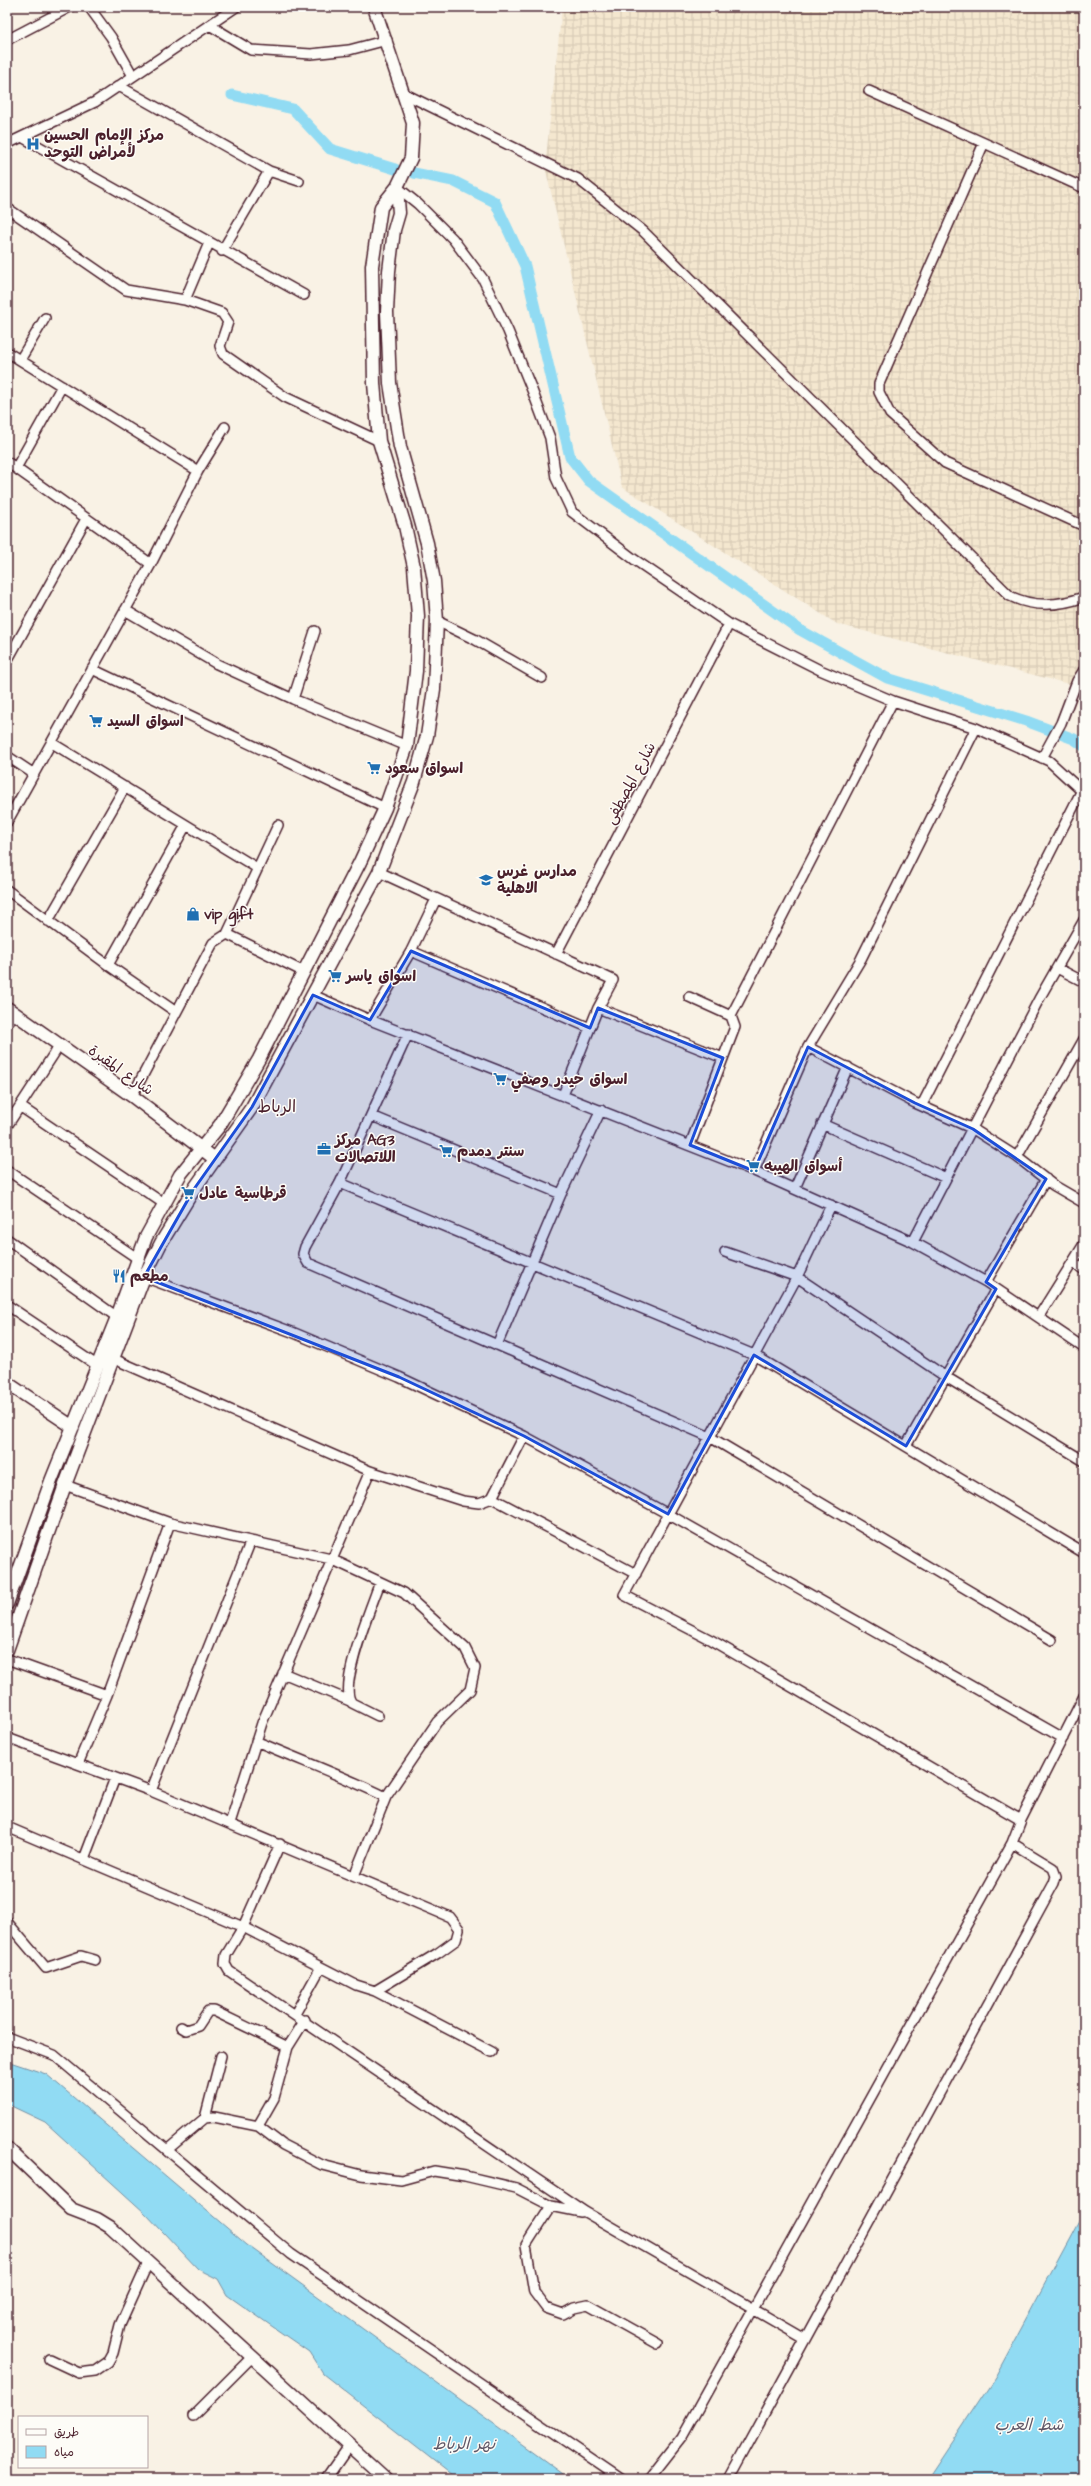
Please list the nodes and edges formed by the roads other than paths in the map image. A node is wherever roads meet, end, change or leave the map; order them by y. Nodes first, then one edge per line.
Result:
1 (70, 7) edge
2 (89, 7) edge
3 (236, 7) edge
4 (374, 7) edge
5 (211, 26) junction
6 (9, 37) edge
7 (387, 40) junction
8 (133, 76) junction
9 (119, 86) junction
10 (869, 92) dead end
11 (405, 94) junction
12 (22, 137) junction
13 (984, 143) junction
14 (7, 144) edge
15 (269, 171) junction
16 (299, 181) dead end
17 (397, 186) junction
18 (1084, 188) edge
19 (7, 208) edge
20 (210, 244) junction
21 (222, 251) junction
22 (304, 295) dead end
23 (185, 300) junction
24 (45, 318) dead end
25 (7, 352) edge
26 (20, 360) junction
27 (374, 383) junction
28 (390, 383) junction
29 (62, 386) junction
30 (225, 427) dead end
31 (379, 441) junction
32 (7, 462) edge
33 (16, 468) junction
34 (198, 471) junction
35 (86, 520) junction
36 (1084, 526) edge
37 (151, 564) junction
38 (1084, 597) edge
39 (125, 610) junction
40 (437, 621) junction
41 (729, 624) junction
42 (315, 631) dead end
43 (7, 661) edge
44 (92, 669) junction
45 (1084, 670) edge
46 (542, 678) dead end
47 (414, 690) junction
48 (434, 694) junction
49 (293, 698) junction
50 (893, 701) junction
51 (976, 728) junction
52 (52, 743) junction
53 (407, 746) junction
54 (7, 756) edge
55 (1043, 756) junction
56 (34, 774) junction
57 (124, 788) junction
58 (1083, 792) edge
59 (385, 808) junction
60 (7, 822) edge
61 (186, 825) junction
62 (278, 825) dead end
63 (257, 868) junction
64 (379, 872) junction
65 (7, 890) edge
66 (436, 899) junction
67 (48, 920) junction
68 (1084, 920) edge
69 (227, 934) junction
70 (411, 951) junction
71 (556, 954) junction
72 (108, 965) junction
73 (1057, 968) junction
74 (302, 971) junction
75 (1084, 982) edge
76 (295, 986) junction
77 (313, 995) junction
78 (689, 997) dead end
79 (598, 1008) junction
80 (11, 1010) edge
81 (176, 1012) junction
82 (732, 1016) junction
83 (370, 1020) junction
84 (7, 1024) edge
85 (590, 1028) junction
86 (408, 1034) junction
87 (1084, 1039) edge
88 (60, 1046) junction
89 (808, 1047) junction
90 (723, 1058) junction
91 (848, 1067) junction
92 (563, 1095) junction
93 (132, 1096) junction
94 (920, 1104) junction
95 (21, 1107) junction
96 (601, 1110) junction
97 (372, 1116) junction
98 (822, 1124) junction
99 (7, 1126) edge
100 (973, 1129) junction
101 (690, 1145) junction
102 (200, 1148) junction
103 (1017, 1157) junction
104 (215, 1159) junction
105 (7, 1170) edge
106 (754, 1171) junction
107 (946, 1178) junction
108 (1046, 1179) junction
109 (340, 1183) junction
110 (795, 1188) junction
111 (561, 1194) junction
112 (163, 1203) junction
113 (1084, 1203) edge
114 (831, 1205) junction
115 (7, 1239) edge
116 (913, 1242) junction
117 (1084, 1244) edge
118 (725, 1252) dead end
119 (137, 1258) junction
120 (533, 1262) junction
121 (1073, 1262) junction
122 (1084, 1270) edge
123 (797, 1276) junction
124 (144, 1277) junction
125 (986, 1282) junction
126 (996, 1289) junction
127 (7, 1305) edge
128 (1039, 1316) junction
129 (117, 1317) junction
130 (497, 1345) junction
131 (1084, 1348) edge
132 (754, 1355) junction
133 (114, 1359) junction
134 (98, 1366) junction
135 (946, 1377) junction
136 (7, 1383) edge
137 (73, 1427) junction
138 (524, 1436) junction
139 (710, 1437) junction
140 (906, 1446) junction
141 (1084, 1461) edge
142 (370, 1472) junction
143 (66, 1485) junction
144 (492, 1498) junction
145 (668, 1514) junction
146 (170, 1523) junction
147 (250, 1543) junction
148 (1084, 1553) edge
149 (331, 1560) junction
150 (19, 1570) junction
151 (636, 1574) junction
152 (34, 1575) junction
153 (380, 1582) junction
154 (7, 1604) edge
155 (1052, 1640) dead end
156 (7, 1650) edge
157 (7, 1659) edge
158 (283, 1673) junction
159 (107, 1695) junction
160 (1084, 1696) edge
161 (350, 1701) junction
162 (378, 1716) dead end
163 (7, 1738) edge
164 (1063, 1738) junction
165 (256, 1741) junction
166 (78, 1764) junction
167 (115, 1778) junction
168 (151, 1791) junction
169 (386, 1797) junction
170 (1021, 1820) junction
171 (230, 1823) junction
172 (7, 1827) edge
173 (1012, 1843) junction
174 (280, 1844) junction
175 (84, 1859) junction
176 (354, 1876) junction
177 (7, 1922) edge
178 (242, 1927) junction
179 (95, 1960) dead end
180 (321, 1967) junction
181 (375, 1991) junction
182 (295, 2014) junction
183 (305, 2020) junction
184 (181, 2027) dead end
185 (7, 2037) edge
186 (288, 2047) junction
187 (492, 2052) dead end
188 (221, 2056) dead end
189 (205, 2118) junction
190 (258, 2126) junction
191 (7, 2148) edge
192 (167, 2150) junction
193 (550, 2206) junction
194 (585, 2212) junction
195 (148, 2263) junction
196 (755, 2309) junction
197 (805, 2339) junction
198 (658, 2344) dead end
199 (251, 2358) junction
200 (49, 2359) dead end
201 (193, 2416) dead end
202 (350, 2446) junction
203 (326, 2479) edge
204 (386, 2479) edge
205 (622, 2479) edge
206 (650, 2479) edge
207 (729, 2479) edge

1 - 6 street
2 - 8 street
3 - 5 street
4 - 7 street
5 - 7 street
5 - 8 street
7 - 11 street
8 - 9 street
9 - 12 street
9 - 15 street
10 - 13 street
11 - 17 street
11 - 38 street
12 - 14 street
12 - 20 street
13 - 18 street
13 - 36 street
15 - 16 street
15 - 21 street
17 - 27 street
17 - 28 street
17 - 41 street
19 - 23 street
20 - 21 street
20 - 23 street
21 - 22 street
23 - 31 street
24 - 26 street
25 - 26 street
26 - 29 street
27 - 28 street
27 - 31 street
28 - 40 street
29 - 33 street
29 - 34 street
30 - 34 street
31 - 47 street
32 - 33 street
33 - 35 street
34 - 37 street
35 - 37 street
35 - 43 street
37 - 39 street
39 - 44 street
39 - 49 street
40 - 46 street
40 - 48 street
41 - 50 street
41 - 71 street, شارع المصطفى
42 - 49 street
44 - 52 street
44 - 59 street
45 - 55 street
47 - 48 street
47 - 53 street
48 - 64 street
49 - 53 street
50 - 51 street
50 - 82 street
51 - 55 street
51 - 89 street
52 - 56 street
52 - 57 street
53 - 59 street
54 - 56 street
55 - 58 street
56 - 60 street
57 - 61 street
57 - 67 street
58 - 94 street
59 - 74 street
61 - 63 street
61 - 72 street
62 - 63 street
63 - 69 street
64 - 66 street
64 - 77 street
65 - 67 street
66 - 70 street
66 - 71 street
67 - 72 street
68 - 73 street
69 - 74 street
69 - 81 street
70 - 83 street
70 - 85 street
71 - 79 street
72 - 81 street
73 - 75 street
73 - 100 street
74 - 76 street
76 - 77 street
76 - 102 street
77 - 83 street
77 - 104 street
78 - 82 street
79 - 85 street
79 - 90 street
80 - 84 street
80 - 88 street, شارع المقبرة
81 - 93 street
82 - 90 street
83 - 86 street
85 - 92 street
86 - 92 street
86 - 97 street
87 - 103 street
88 - 93 street, شارع المقبرة
88 - 95 street
89 - 91 street
89 - 106 street
90 - 101 street
91 - 94 street
91 - 98 street
92 - 96 street
93 - 102 street, شارع المقبرة
94 - 100 street
95 - 99 street
95 - 112 street
96 - 101 street
96 - 111 street
97 - 109 street
97 - 111 street
98 - 107 street
98 - 110 street
100 - 103 street
100 - 107 street
101 - 106 street
102 - 104 street, شارع المقبرة
102 - 112 street
103 - 108 street
104 - 124 street
105 - 119 street
106 - 110 street
107 - 116 street
108 - 113 street
108 - 125 street
109 - 120 street
109 - 130 street
110 - 114 street
111 - 120 street
112 - 119 street
114 - 116 street
114 - 123 street
115 - 129 street
116 - 125 street
117 - 121 street
118 - 123 street
119 - 129 street
120 - 130 street
120 - 132 street
121 - 122 street
121 - 128 street
123 - 132 street
123 - 135 street
124 - 133 street
124 - 138 street
125 - 126 street
126 - 128 street
126 - 135 street
127 - 134 street
128 - 131 street
129 - 134 street
130 - 139 street
132 - 139 street
132 - 140 street
133 - 142 street
133 - 143 street
134 - 137 street
135 - 140 street
135 - 141 street
136 - 137 street
137 - 150 street
138 - 144 street
138 - 145 street
139 - 145 street
139 - 155 street
140 - 148 street
142 - 144 street
142 - 149 street
143 - 146 street
143 - 152 street
144 - 151 street
145 - 151 street
145 - 164 street
146 - 147 street
146 - 159 street
147 - 149 street
147 - 168 street
149 - 153 street
149 - 158 street
150 - 152 street
150 - 154 street
151 - 170 street
152 - 156 street
153 - 161 street
153 - 169 street
157 - 159 street
158 - 161 street
158 - 165 street
159 - 166 street
160 - 164 street
161 - 162 street
163 - 166 street
164 - 170 street
165 - 169 street
165 - 171 street
166 - 167 street
167 - 168 street
167 - 175 street
168 - 171 street
169 - 176 street
170 - 173 street
171 - 174 street
172 - 175 street
173 - 196 street
173 - 197 street
174 - 176 street
174 - 178 street
175 - 178 street
176 - 181 street
177 - 179 street
178 - 180 street
178 - 182 street
180 - 181 street
180 - 182 street
181 - 187 street
182 - 183 street
183 - 186 street
183 - 194 street
184 - 186 street
185 - 192 street
186 - 190 street
188 - 189 street
189 - 190 street
189 - 192 street
190 - 193 street
191 - 195 street
192 - 205 street
193 - 194 street
193 - 198 street
194 - 196 street
195 - 199 street
195 - 200 street
196 - 197 street
196 - 206 street
197 - 207 street
199 - 201 street
199 - 202 street
202 - 203 street
202 - 204 street

